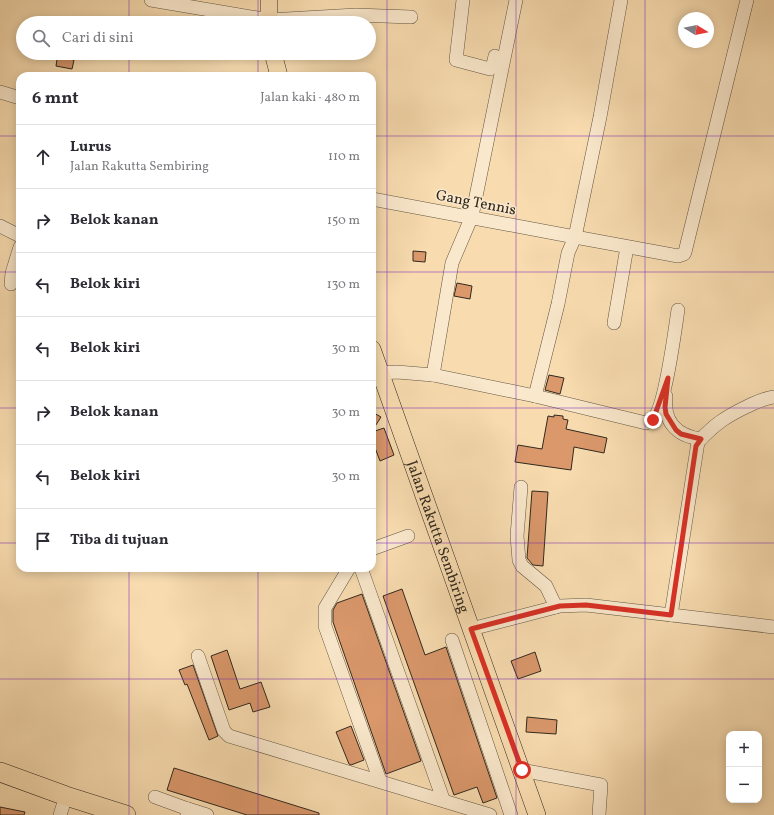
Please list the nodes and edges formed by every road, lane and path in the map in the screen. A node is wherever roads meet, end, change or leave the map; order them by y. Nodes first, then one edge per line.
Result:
1 (151, 0) edge
2 (269, 0) edge
3 (463, 0) edge
4 (516, 0) edge
5 (621, 0) edge
6 (747, 0) edge
7 (237, 16) edge
8 (269, 16) edge
9 (344, 16) edge
10 (374, 16) edge
11 (376, 16) edge
12 (411, 18) dead end
13 (495, 56) dead end
14 (275, 60) edge
15 (278, 72) edge
16 (0, 92) edge
17 (16, 97) edge
18 (376, 200) edge
19 (472, 216) junction
20 (0, 226) edge
21 (16, 234) edge
22 (575, 237) junction
23 (627, 247) junction
24 (16, 260) edge
25 (10, 285) edge
26 (678, 310) dead end
27 (614, 323) dead end
28 (376, 361) edge
29 (381, 373) junction
30 (433, 376) junction
31 (668, 378) junction
32 (535, 396) junction
33 (774, 397) edge
34 (701, 439) junction
35 (521, 487) dead end
36 (408, 536) dead end
37 (376, 548) edge
38 (347, 572) edge
39 (362, 572) edge
40 (556, 607) junction
41 (671, 615) junction
42 (774, 627) edge
43 (471, 629) junction
44 (452, 640) dead end
45 (198, 656) dead end
46 (522, 770) junction
47 (0, 772) edge
48 (380, 781) junction
49 (66, 796) junction
50 (155, 797) dead end
51 (443, 799) junction
52 (188, 812) edge
53 (60, 815) edge
54 (126, 815) edge
55 (207, 815) edge
56 (490, 815) edge
57 (510, 815) edge
58 (537, 815) edge
59 (599, 815) edge

1 - 7 street
2 - 8 main road
3 - 13 street
4 - 19 street
5 - 22 street
6 - 23 street, Gang Tennis
9 - 10 street
11 - 12 street
14 - 15 main road
16 - 17 street
18 - 19 street, Gang Tennis
19 - 22 street, Gang Tennis
19 - 30 street
20 - 21 street
22 - 23 street, Gang Tennis
22 - 32 street
23 - 27 street
24 - 25 street
26 - 31 street
28 - 29 main road, Jalan Rakutta Sembiring
29 - 30 street
29 - 43 main road, Jalan Rakutta Sembiring
30 - 32 street
31 - 32 street
31 - 34 street
33 - 34 street
34 - 41 street
35 - 40 street
36 - 37 street
38 - 48 street
39 - 51 street
40 - 41 street
40 - 43 street
41 - 42 street
43 - 46 main road, Jalan Rakutta Sembiring
44 - 57 street
45 - 48 street
46 - 58 main road, Jalan Rakutta Sembiring
46 - 59 street
47 - 49 highway
48 - 51 street
49 - 53 street
49 - 54 highway
50 - 52 street
51 - 56 street
52 - 55 street

